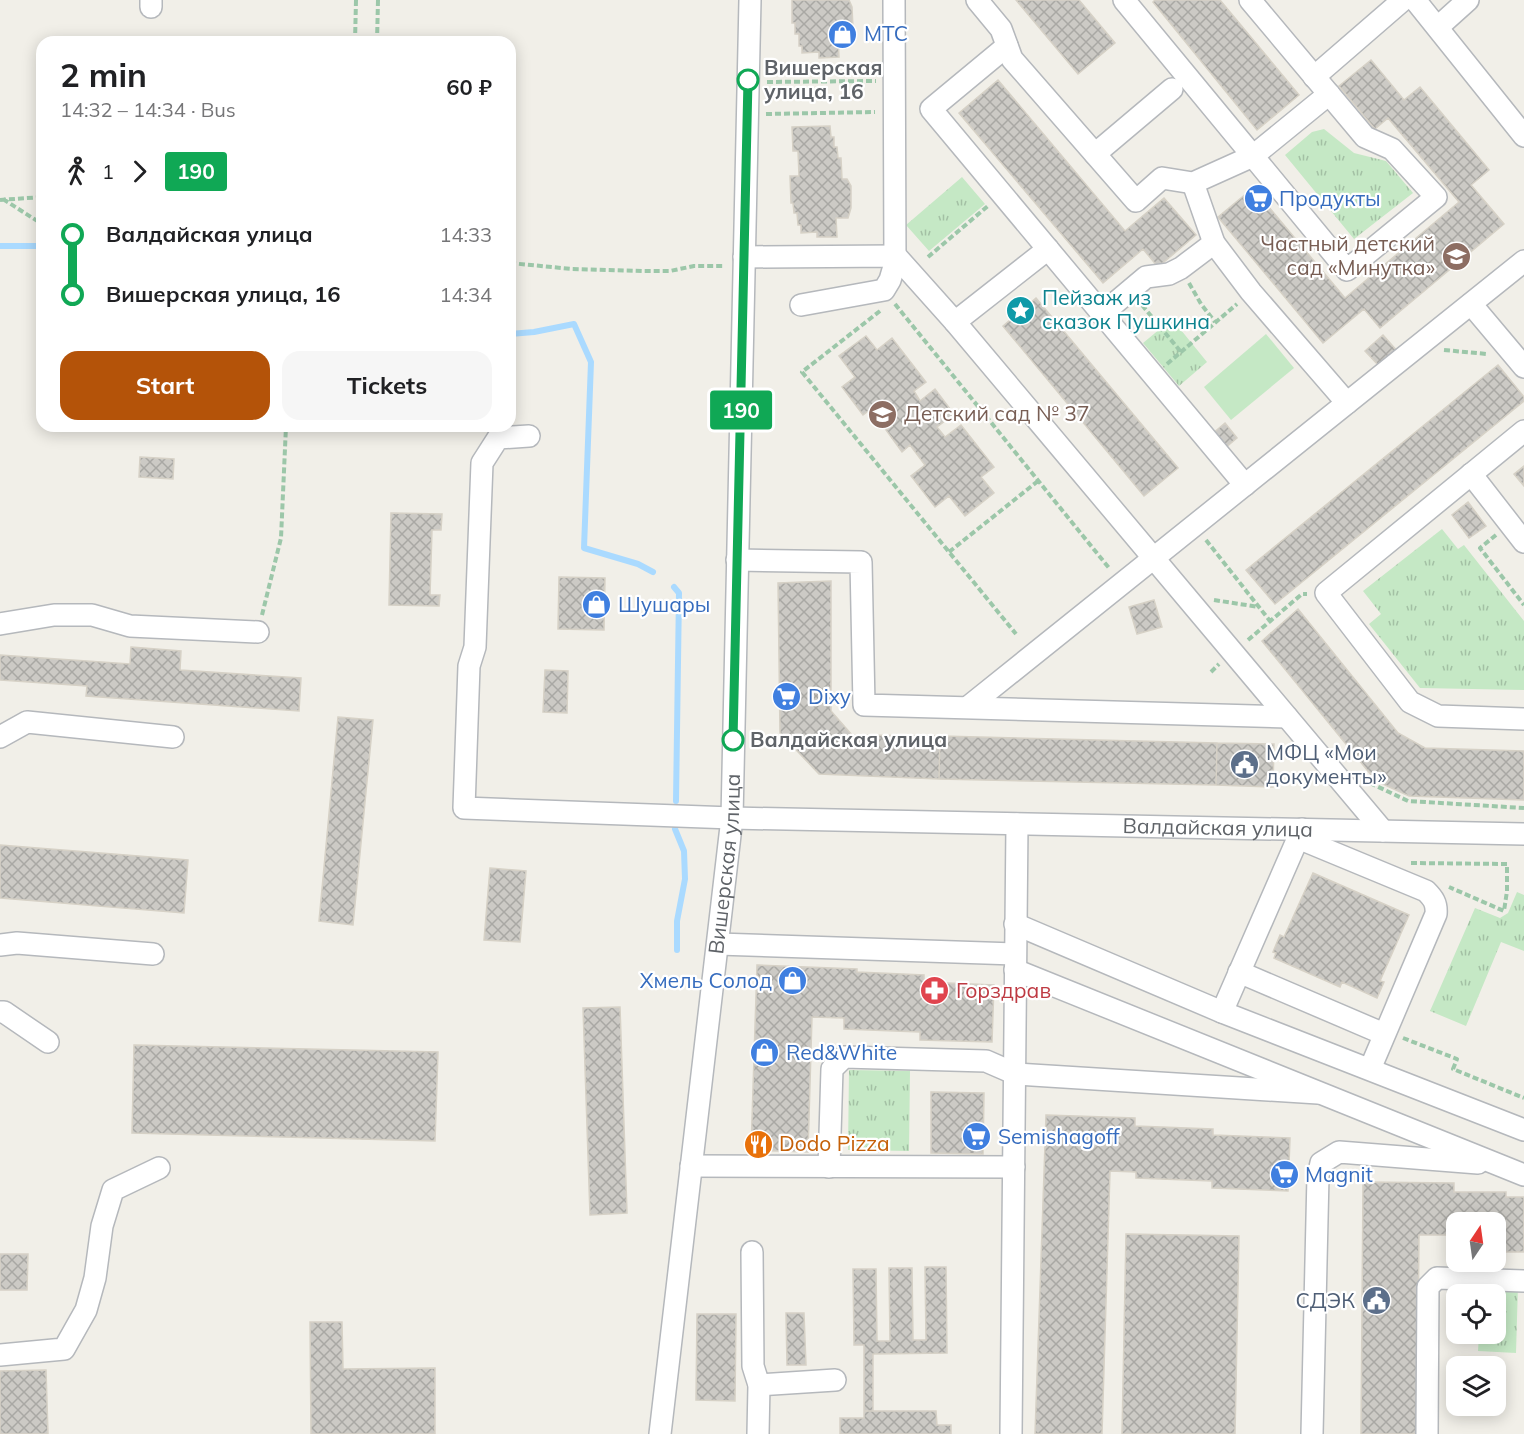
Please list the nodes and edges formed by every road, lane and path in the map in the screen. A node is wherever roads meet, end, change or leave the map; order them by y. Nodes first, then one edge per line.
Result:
1 (356, 0) edge
2 (378, 0) edge
3 (750, 0) edge
4 (894, 0) edge
5 (977, 0) edge
6 (1124, 0) edge
7 (1250, 0) edge
8 (1403, 0) edge
9 (1415, 0) edge
10 (1468, 0) edge
11 (1438, 27) junction
12 (355, 36) edge
13 (377, 36) edge
14 (1007, 46) junction
15 (1314, 77) junction
16 (879, 81) dead end
17 (766, 82) dead end
18 (1172, 89) dead end
19 (1329, 94) junction
20 (879, 112) dead end
21 (765, 114) dead end
22 (1521, 127) edge
23 (1095, 154) junction
24 (1253, 156) junction
25 (1193, 183) junction
26 (36, 197) edge
27 (2, 200) edge
28 (990, 203) dead end
29 (36, 220) edge
30 (1214, 243) junction
31 (1048, 249) junction
32 (896, 256) junction
33 (928, 257) dead end
34 (744, 261) junction
35 (1524, 261) edge
36 (516, 264) edge
37 (1188, 280) dead end
38 (893, 301) dead end
39 (1139, 302) dead end
40 (1471, 304) junction
41 (801, 305) dead end
42 (1233, 307) dead end
43 (884, 308) dead end
44 (1102, 314) junction
45 (955, 322) junction
46 (1215, 322) junction
47 (1416, 348) junction
48 (1181, 352) junction
49 (1520, 362) edge
50 (1164, 366) dead end
51 (1347, 403) junction
52 (1524, 431) edge
53 (286, 432) edge
54 (529, 436) dead end
55 (1471, 474) junction
56 (1038, 481) junction
57 (1245, 485) junction
58 (1195, 525) junction
59 (1492, 538) dead end
60 (1524, 542) edge
61 (949, 552) junction
62 (1153, 559) junction
63 (737, 560) junction
64 (1111, 570) dead end
65 (1184, 596) junction
66 (1292, 602) dead end
67 (1524, 605) edge
68 (1259, 607) junction
69 (1270, 621) junction
70 (0, 624) edge
71 (258, 632) joint
72 (1016, 634) dead end
73 (1240, 646) junction
74 (1255, 649) dead end
75 (1211, 672) dead end
76 (968, 707) junction
77 (1287, 717) junction
78 (1524, 719) edge
79 (0, 737) edge
80 (173, 737) dead end
81 (1366, 782) dead end
82 (1524, 808) edge
83 (732, 818) junction
84 (1017, 824) junction
85 (1383, 831) junction
86 (1300, 834) junction
87 (1524, 834) edge
88 (1403, 868) dead end
89 (1504, 911) dead end
90 (1016, 924) junction
91 (718, 944) junction
92 (0, 945) edge
93 (153, 954) dead end
94 (1015, 962) junction
95 (1239, 972) junction
96 (0, 1012) edge
97 (1222, 1012) junction
98 (1387, 1028) junction
99 (48, 1042) dead end
100 (1370, 1069) junction
101 (1016, 1074) junction
102 (1318, 1093) junction
103 (1524, 1098) edge
104 (1397, 1124) junction
105 (1524, 1130) edge
106 (1395, 1156) junction
107 (1498, 1164) junction
108 (691, 1166) junction
109 (829, 1167) junction
110 (1014, 1167) junction
111 (159, 1168) dead end
112 (1524, 1175) edge
113 (752, 1252) dead end
114 (1524, 1281) edge
115 (0, 1355) edge
116 (835, 1380) dead end
117 (759, 1385) junction
118 (660, 1434) edge
119 (758, 1434) edge
120 (1011, 1434) edge
121 (1312, 1434) edge
122 (1427, 1434) edge

1 - 12 path
2 - 13 path
3 - 34 street, Вишерская улица
4 - 32 street
5 - 14 street
6 - 24 street
7 - 15 street
8 - 15 street
9 - 11 street
10 - 11 street
11 - 22 street
14 - 23 street
14 - 31 street
15 - 19 street
16 - 17 path
18 - 23 street
19 - 24 street
19 - 24 street
20 - 21 path
23 - 25 street
24 - 25 street
25 - 30 street
26 - 27 path
27 - 29 path
28 - 33 path
30 - 44 street
30 - 51 street
31 - 44 street
31 - 45 street
32 - 34 street
32 - 41 street
32 - 45 street
34 - 36 path
34 - 63 street, Вишерская улица
35 - 40 street
37 - 46 path
38 - 56 path
39 - 48 path
40 - 47 street
40 - 49 street
42 - 46 path
43 - 61 path
44 - 57 street
45 - 62 street
46 - 48 path
47 - 49 path
47 - 51 street
48 - 50 path
51 - 57 street
52 - 55 street
53 - 71 path
54 - 83 street, Валдайская улица
55 - 60 street
55 - 78 street
56 - 61 path
56 - 64 path
57 - 58 street
58 - 62 street
58 - 68 path
59 - 67 path
61 - 72 path
62 - 65 street
62 - 76 street
63 - 76 street
63 - 83 street, Вишерская улица
65 - 68 path
65 - 73 street
66 - 69 path
68 - 69 path
69 - 73 path
70 - 71 street
73 - 74 path
73 - 75 path
73 - 77 street
76 - 77 street
77 - 85 street
79 - 80 street
81 - 82 path
83 - 84 street, Валдайская улица
83 - 91 street, Вишерская улица
84 - 86 street, Валдайская улица
84 - 90 street
85 - 86 street, Валдайская улица
85 - 87 street, Валдайская улица
86 - 95 street
86 - 98 street
88 - 89 path
90 - 94 street
90 - 97 street
91 - 94 street
91 - 108 street, Вишерская улица
92 - 93 street
94 - 101 street
94 - 102 street
95 - 97 street
95 - 98 street
96 - 99 street
97 - 100 street
98 - 100 street
98 - 103 path
100 - 105 street
101 - 102 street
101 - 109 street
101 - 110 street
102 - 104 street
104 - 106 street
104 - 107 street
106 - 107 street
106 - 121 street
107 - 112 street
108 - 109 street
108 - 118 street, Вишерская улица
109 - 110 street
110 - 120 street
111 - 115 street
113 - 117 street
114 - 122 street
116 - 117 street
117 - 119 street

